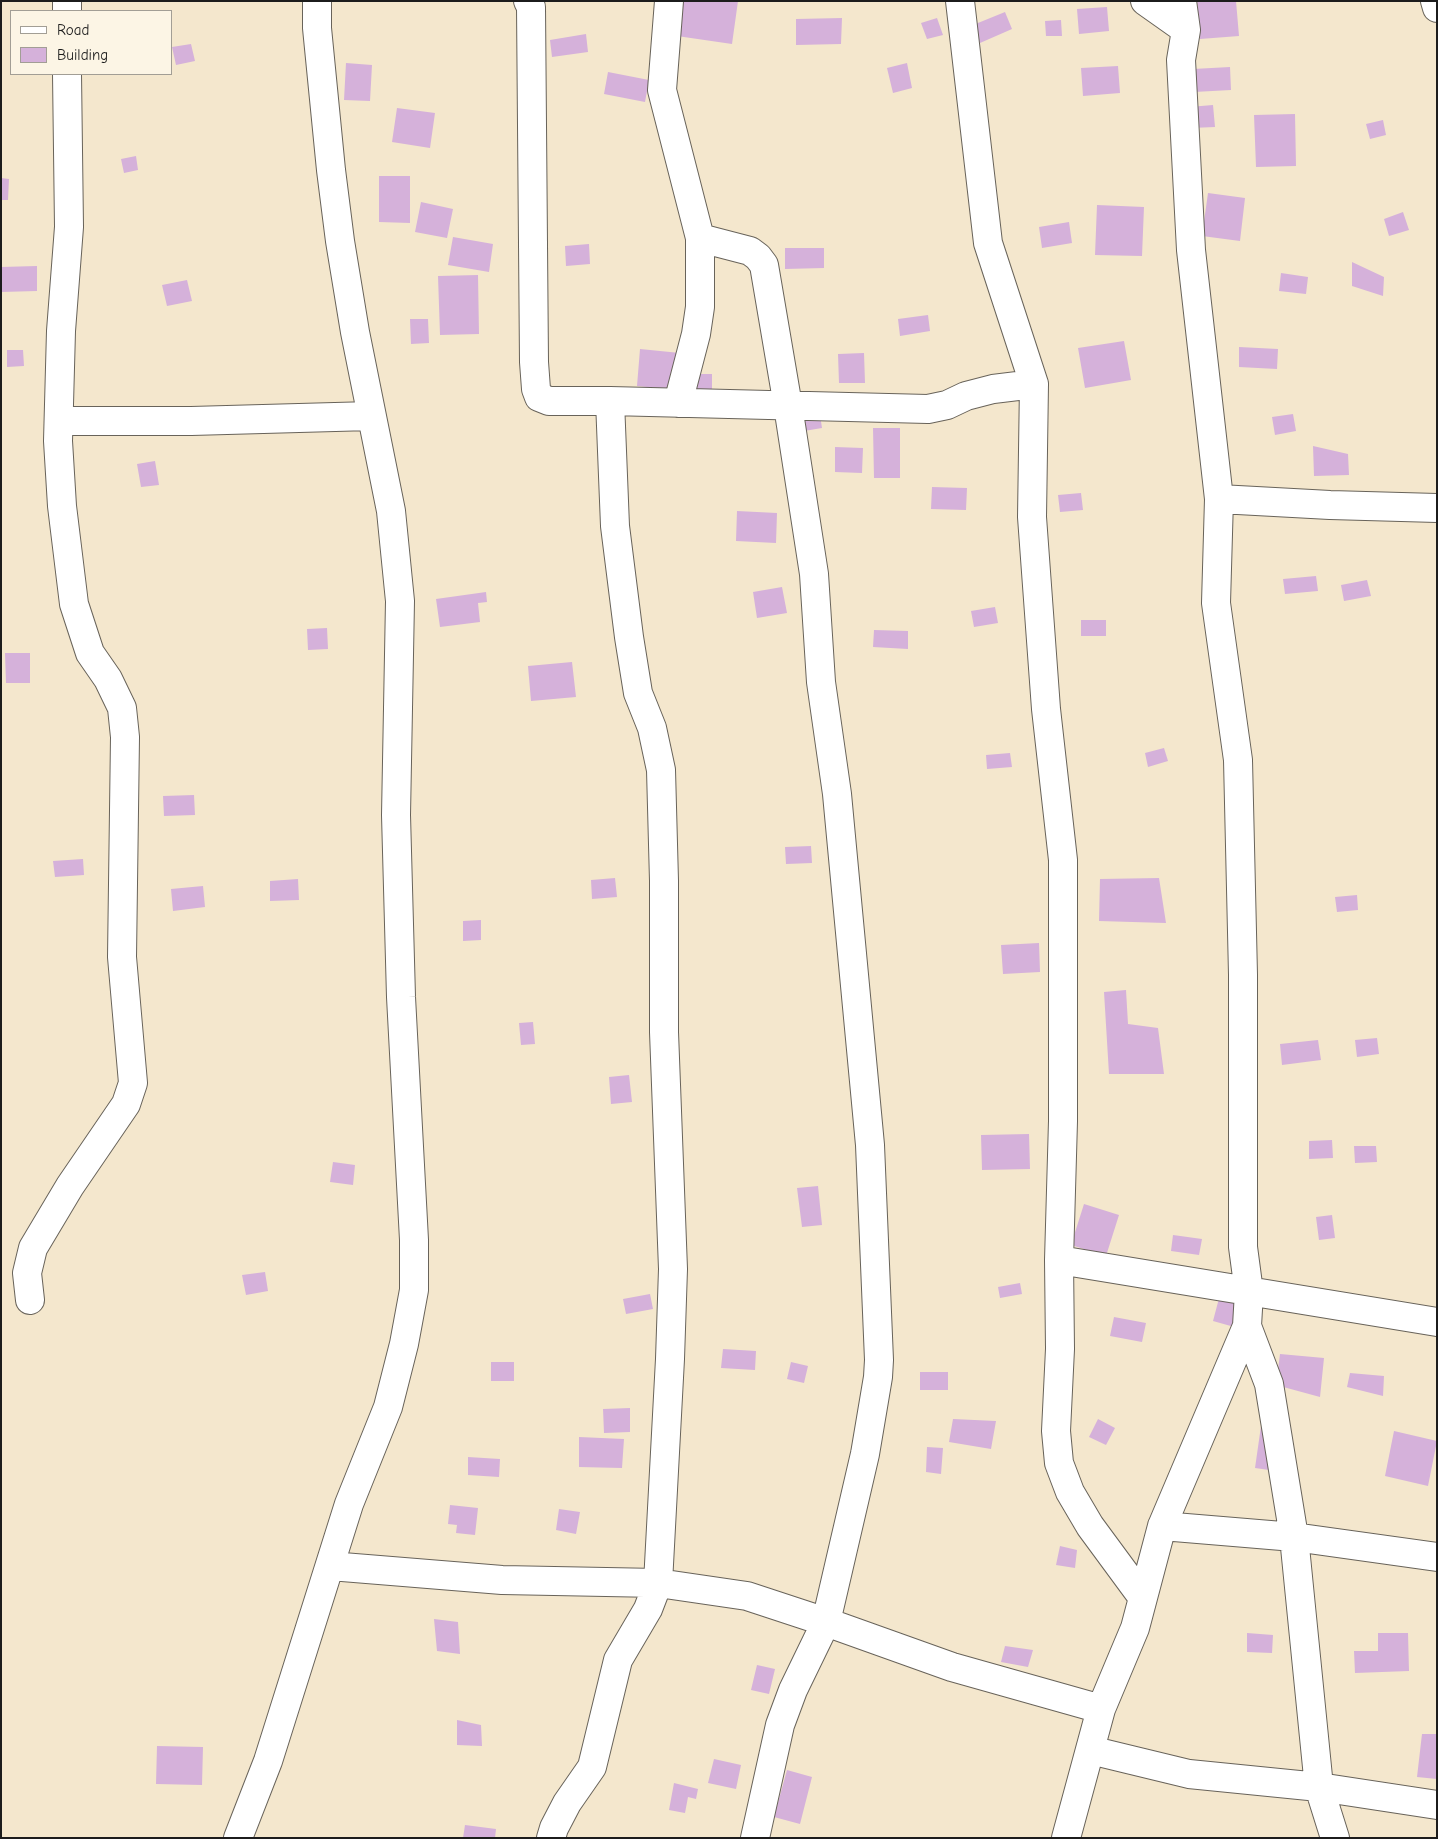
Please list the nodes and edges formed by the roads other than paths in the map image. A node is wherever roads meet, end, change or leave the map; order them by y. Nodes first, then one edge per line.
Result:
1 (317, 1) edge
2 (528, 1) edge
3 (669, 1) edge
4 (960, 1) edge
5 (1145, 1) edge
6 (1182, 1) edge
7 (1435, 1) edge
8 (1437, 8) edge
9 (1186, 30) junction
10 (67, 75) edge
11 (700, 238) junction
12 (1034, 384) junction
13 (610, 401) junction
14 (678, 403) junction
15 (788, 406) junction
16 (371, 416) junction
17 (59, 421) junction
18 (1219, 499) junction
19 (1437, 508) edge
20 (1059, 1260) junction
21 (1249, 1292) junction
22 (30, 1300) dead end
23 (1437, 1322) edge
24 (1247, 1326) junction
25 (1162, 1526) junction
26 (1294, 1537) junction
27 (1437, 1557) edge
28 (330, 1566) junction
29 (658, 1583) junction
30 (1144, 1598) junction
31 (826, 1622) junction
32 (1101, 1709) junction
33 (1090, 1750) junction
34 (1319, 1787) junction
35 (1437, 1805) edge
36 (238, 1838) edge
37 (551, 1838) edge
38 (754, 1838) edge
39 (1066, 1838) edge
40 (1335, 1838) edge

1 - 16 street
2 - 13 street
3 - 11 street
4 - 12 street
5 - 9 street
6 - 9 street
7 - 8 street
9 - 18 street
10 - 17 street
11 - 14 street
11 - 15 street
12 - 15 street
12 - 20 street
13 - 14 street
13 - 29 street
14 - 15 street
15 - 31 street
16 - 17 street
16 - 28 street
17 - 22 street
18 - 19 street
18 - 21 street
20 - 21 street
20 - 30 street
21 - 23 street
21 - 24 street
24 - 25 street
24 - 26 street
25 - 26 street
25 - 30 street
26 - 27 street
26 - 34 street
28 - 29 street
28 - 36 street
29 - 31 street
29 - 37 street
30 - 32 street
31 - 32 street
31 - 38 street
32 - 33 street
33 - 34 street
33 - 39 street
34 - 35 street
34 - 40 street

